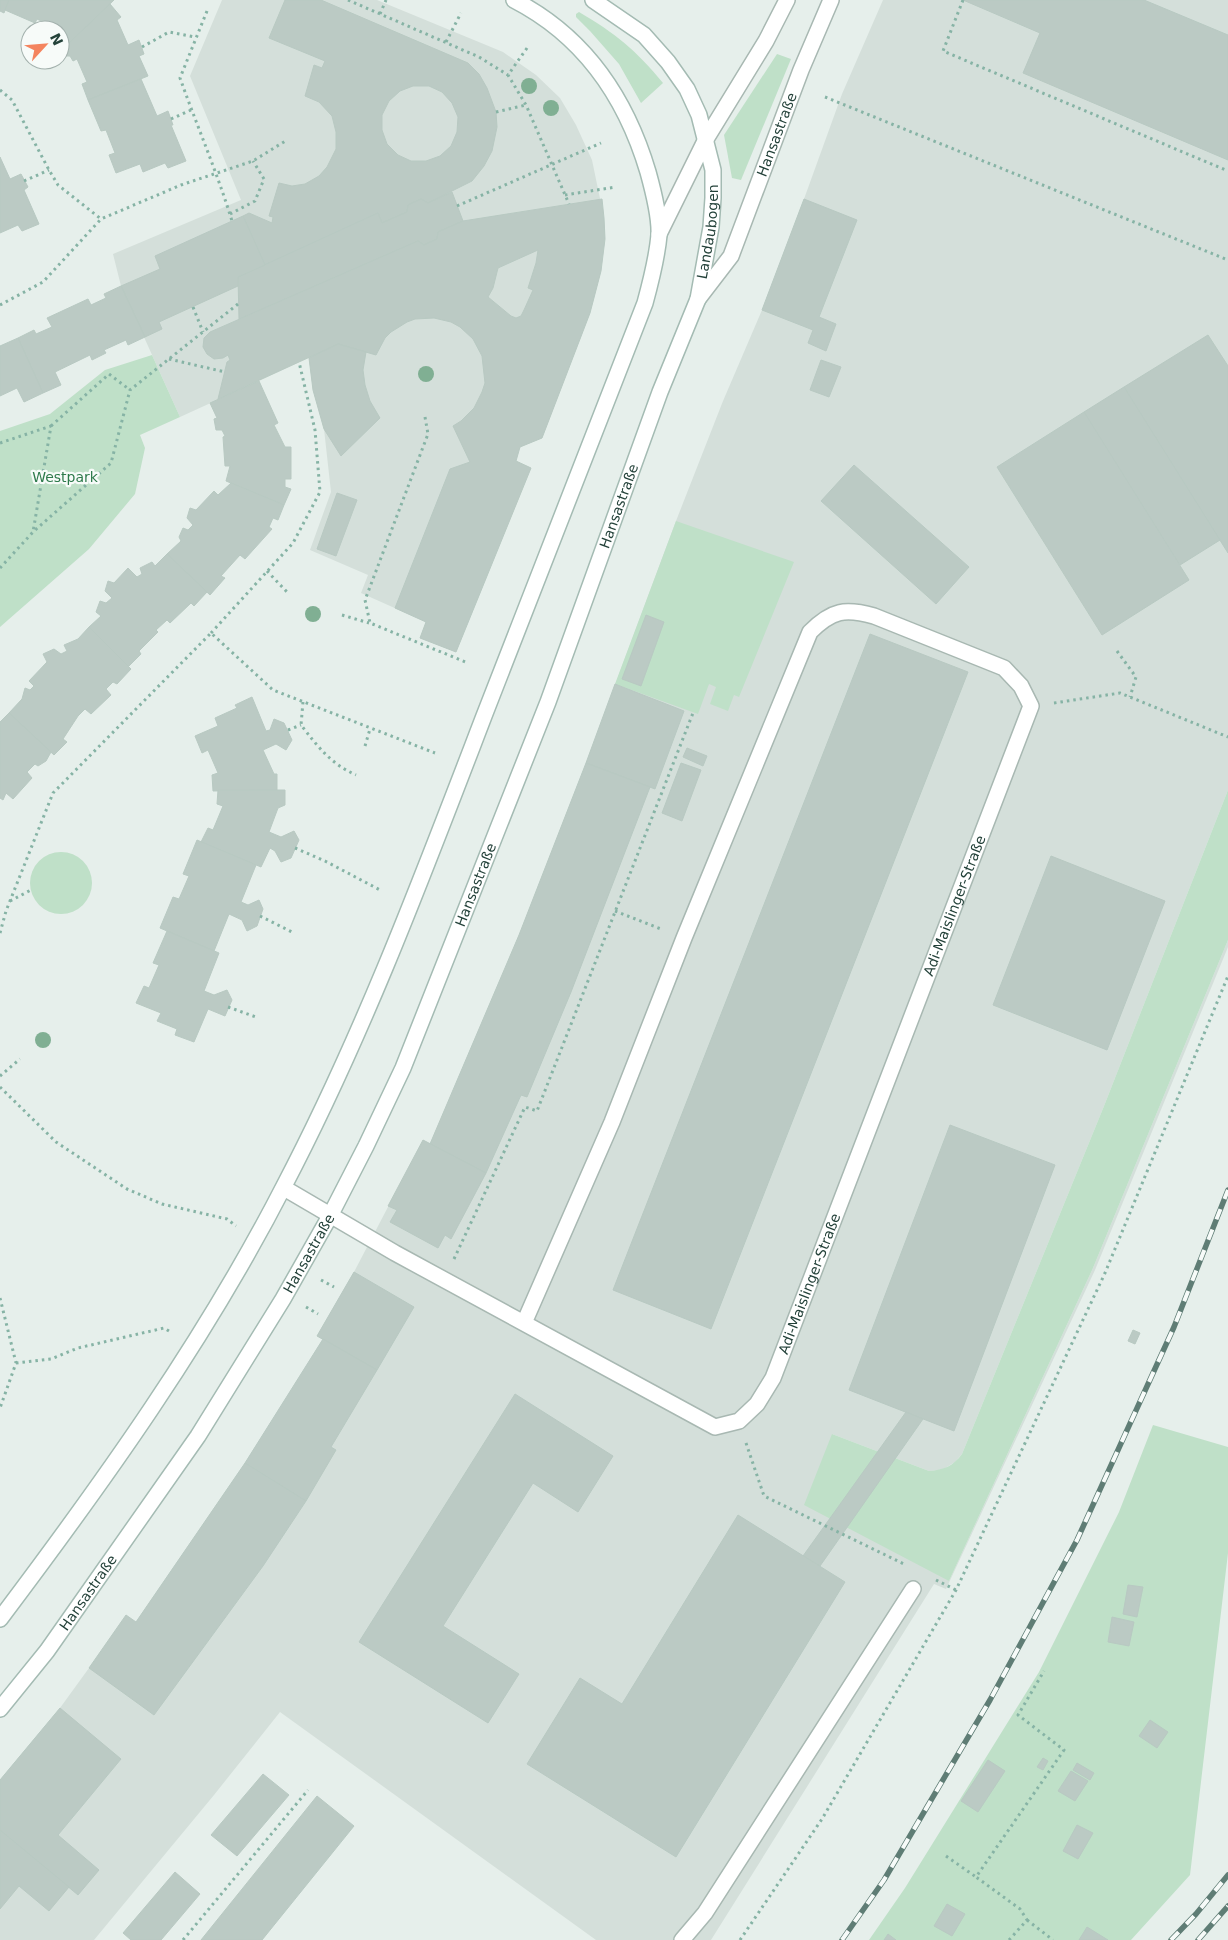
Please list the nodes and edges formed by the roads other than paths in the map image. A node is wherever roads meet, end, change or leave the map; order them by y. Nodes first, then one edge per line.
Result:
1 (514, 0) edge
2 (593, 0) edge
3 (787, 0) edge
4 (831, 0) edge
5 (706, 139) junction
6 (659, 234) junction
7 (698, 299) junction
8 (284, 1188) junction
9 (330, 1216) junction
10 (524, 1323) junction
11 (913, 1589) dead end
12 (0, 1618) edge
13 (0, 1709) edge
14 (682, 1940) edge

1 - 6 main road
2 - 5 main road, Landaubogen
3 - 5 main road
4 - 7 main road, Hansastraße
5 - 6 main road
5 - 7 main road, Landaubogen
6 - 8 main road
7 - 9 main road, Hansastraße
8 - 9 main road, Adi-Maislinger-Straße
8 - 12 main road
9 - 10 main road, Adi-Maislinger-Straße
9 - 13 main road, Hansastraße
10 - 10 main road, Adi-Maislinger-Straße
11 - 14 main road

